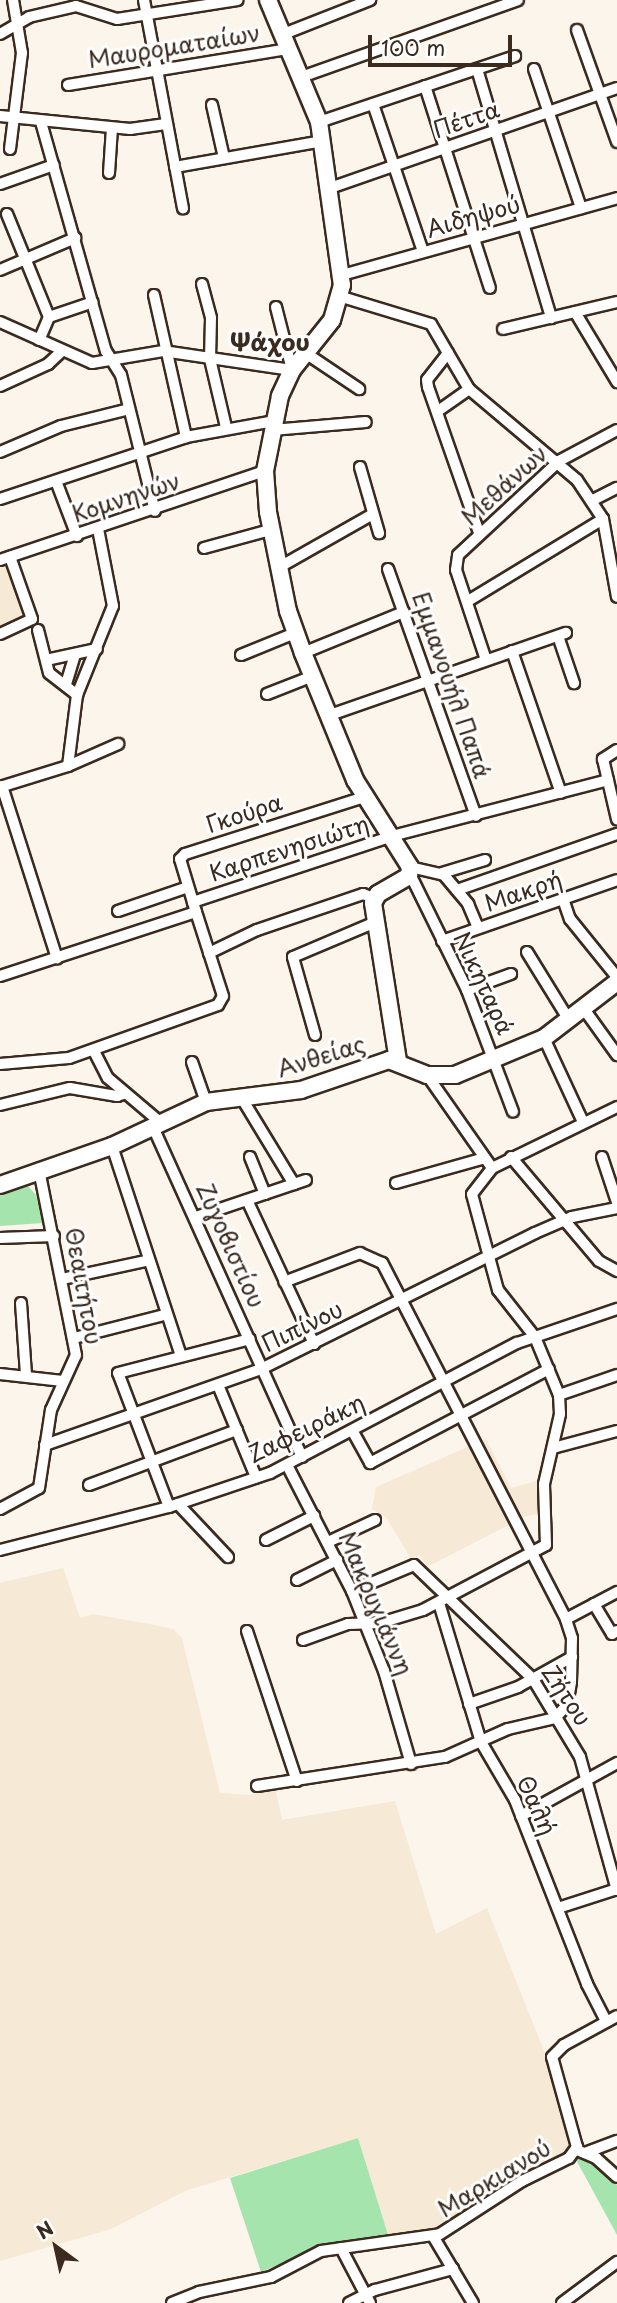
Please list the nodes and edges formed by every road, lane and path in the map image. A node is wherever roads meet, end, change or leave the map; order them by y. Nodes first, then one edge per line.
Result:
1 (13, 0) edge
2 (144, 0) edge
3 (238, 0) edge
4 (268, 0) edge
5 (370, 0) edge
6 (518, 0) edge
7 (89, 5) edge
8 (147, 15) junction
9 (19, 22) junction
10 (577, 30) dead end
11 (0, 34) edge
12 (284, 42) junction
13 (515, 56) dead end
14 (477, 69) junction
15 (534, 69) dead end
16 (155, 71) junction
17 (301, 77) junction
18 (68, 85) dead end
19 (425, 86) junction
20 (617, 88) edge
21 (600, 94) junction
22 (373, 104) junction
23 (212, 105) dead end
24 (550, 112) junction
25 (0, 116) edge
26 (14, 118) junction
27 (41, 122) junction
28 (319, 122) junction
29 (166, 124) junction
30 (112, 128) junction
31 (498, 130) junction
32 (323, 141) junction
33 (617, 142) edge
34 (447, 148) junction
35 (10, 149) dead end
36 (224, 158) junction
37 (54, 165) junction
38 (396, 166) junction
39 (175, 167) junction
40 (109, 173) dead end
41 (0, 184) edge
42 (330, 188) junction
43 (617, 198) edge
44 (183, 208) dead end
45 (581, 208) junction
46 (7, 214) dead end
47 (525, 222) junction
48 (477, 237) junction
49 (75, 238) junction
50 (424, 252) junction
51 (25, 259) junction
52 (0, 270) edge
53 (342, 275) junction
54 (202, 284) dead end
55 (490, 288) dead end
56 (154, 295) dead end
57 (342, 297) junction
58 (93, 302) junction
59 (617, 302) edge
60 (276, 307) dead end
61 (575, 312) junction
62 (48, 317) junction
63 (551, 318) junction
64 (0, 322) edge
65 (503, 329) dead end
66 (38, 340) junction
67 (62, 351) junction
68 (165, 352) junction
69 (448, 353) junction
70 (307, 354) junction
71 (210, 359) junction
72 (114, 362) junction
73 (292, 370) junction
74 (617, 382) edge
75 (0, 386) edge
76 (469, 389) junction
77 (359, 390) dead end
78 (129, 409) junction
79 (438, 411) junction
80 (366, 422) dead end
81 (273, 426) junction
82 (226, 428) junction
83 (617, 430) edge
84 (186, 437) junction
85 (138, 451) junction
86 (0, 452) edge
87 (559, 461) junction
88 (360, 467) dead end
89 (265, 471) junction
90 (56, 481) junction
91 (617, 488) edge
92 (0, 499) edge
93 (593, 500) junction
94 (155, 511) junction
95 (373, 514) junction
96 (603, 519) junction
97 (98, 529) junction
98 (270, 530) junction
99 (379, 533) dead end
100 (479, 533) junction
101 (76, 536) junction
102 (204, 548) dead end
103 (5, 559) edge
104 (278, 568) junction
105 (388, 569) dead end
106 (617, 597) edge
107 (468, 601) junction
108 (404, 612) junction
109 (38, 630) dead end
110 (295, 633) junction
111 (0, 634) edge
112 (97, 649) junction
113 (512, 651) junction
114 (303, 653) junction
115 (75, 655) junction
116 (241, 655) dead end
117 (46, 660) junction
118 (486, 660) junction
119 (313, 676) junction
120 (429, 680) junction
121 (574, 683) dead end
122 (66, 684) junction
123 (77, 695) junction
124 (267, 695) dead end
125 (330, 715) junction
126 (118, 744) dead end
127 (617, 750) edge
128 (68, 766) junction
129 (608, 780) junction
130 (1, 786) edge
131 (561, 793) junction
132 (365, 797) junction
133 (616, 812) edge
134 (475, 816) junction
135 (617, 834) edge
136 (392, 836) junction
137 (485, 860) dead end
138 (410, 871) junction
139 (442, 873) junction
140 (617, 880) edge
141 (188, 887) junction
142 (457, 890) junction
143 (374, 898) junction
144 (563, 899) junction
145 (195, 907) junction
146 (118, 911) dead end
147 (376, 922) junction
148 (478, 928) junction
149 (442, 941) junction
150 (527, 952) dead end
151 (209, 953) junction
152 (57, 958) junction
153 (511, 974) dead end
154 (0, 976) edge
155 (617, 979) edge
156 (467, 990) junction
157 (584, 1009) junction
158 (569, 1020) junction
159 (315, 1035) dead end
160 (544, 1038) junction
161 (94, 1051) junction
162 (617, 1055) edge
163 (496, 1059) junction
164 (192, 1062) dead end
165 (398, 1062) junction
166 (0, 1064) edge
167 (427, 1075) junction
168 (126, 1093) junction
169 (242, 1097) junction
170 (206, 1102) junction
171 (0, 1105) edge
172 (617, 1107) edge
173 (513, 1112) dead end
174 (583, 1122) junction
175 (157, 1125) junction
176 (111, 1146) junction
177 (250, 1157) dead end
178 (510, 1157) junction
179 (602, 1157) dead end
180 (485, 1158) junction
181 (492, 1168) junction
182 (39, 1169) junction
183 (22, 1175) junction
184 (0, 1178) edge
185 (306, 1180) dead end
186 (396, 1183) dead end
187 (294, 1184) junction
188 (0, 1185) edge
189 (265, 1194) junction
190 (247, 1200) junction
191 (617, 1202) edge
192 (617, 1208) edge
193 (196, 1217) junction
194 (567, 1218) junction
195 (54, 1236) junction
196 (0, 1238) edge
197 (490, 1254) junction
198 (146, 1261) junction
199 (617, 1271) edge
200 (62, 1279) junction
201 (284, 1282) junction
202 (402, 1298) junction
203 (21, 1303) dead end
204 (617, 1309) edge
205 (164, 1315) junction
206 (535, 1337) junction
207 (74, 1338) junction
208 (250, 1339) junction
209 (314, 1344) junction
210 (181, 1356) junction
211 (261, 1369) junction
212 (549, 1369) junction
213 (0, 1374) edge
214 (26, 1375) junction
215 (617, 1375) edge
216 (446, 1380) junction
217 (64, 1381) junction
218 (218, 1385) junction
219 (559, 1395) junction
220 (464, 1414) junction
221 (132, 1416) junction
222 (237, 1430) junction
223 (352, 1430) junction
224 (617, 1432) edge
225 (45, 1446) junction
226 (553, 1448) junction
227 (302, 1457) junction
228 (150, 1461) junction
229 (287, 1465) junction
230 (256, 1477) junction
231 (89, 1485) dead end
232 (173, 1505) junction
233 (0, 1509) edge
234 (314, 1516) junction
235 (375, 1520) dead end
236 (266, 1540) dead end
237 (328, 1542) junction
238 (0, 1550) edge
239 (534, 1553) junction
240 (228, 1557) dead end
241 (337, 1560) junction
242 (297, 1580) dead end
243 (352, 1591) junction
244 (617, 1592) edge
245 (444, 1600) junction
246 (594, 1604) junction
247 (566, 1619) junction
248 (365, 1622) junction
249 (247, 1631) dead end
250 (617, 1631) edge
251 (303, 1640) dead end
252 (572, 1657) junction
253 (533, 1679) junction
254 (469, 1704) junction
255 (558, 1716) junction
256 (481, 1742) junction
257 (617, 1763) edge
258 (411, 1764) junction
259 (297, 1781) junction
260 (587, 1782) junction
261 (257, 1786) dead end
262 (522, 1816) junction
263 (617, 1889) edge
264 (558, 1908) junction
265 (617, 2016) edge
266 (606, 2021) junction
267 (617, 2141) edge
268 (581, 2151) junction
269 (617, 2177) edge
270 (433, 2236) junction
271 (341, 2248) junction
272 (617, 2262) edge
273 (453, 2269) junction
274 (200, 2298) edge
275 (368, 2298) edge
276 (172, 2303) edge
277 (349, 2303) edge
278 (473, 2303) edge
279 (562, 2303) edge

1 - 9 street
2 - 8 street
3 - 8 street
4 - 12 main road
5 - 12 street, Μαυροματαίων
6 - 17 street
7 - 8 street
7 - 9 street
8 - 16 street
9 - 11 street
9 - 26 street
10 - 21 street
12 - 16 street, Μαυροματαίων
12 - 17 main road
13 - 14 street
14 - 19 street
14 - 31 street
15 - 24 street
16 - 18 street, Μαυροματαίων
16 - 29 street
17 - 28 main road
19 - 22 street
19 - 34 street
20 - 21 street, Πέττα
21 - 24 street, Πέττα
21 - 33 street
22 - 28 street
22 - 38 street
23 - 36 street
24 - 31 street, Πέττα
24 - 45 street
25 - 26 street
26 - 27 street
26 - 35 street
27 - 30 street
27 - 37 street
28 - 32 main road
29 - 30 street
29 - 39 street
30 - 40 street
31 - 34 street, Πέττα
31 - 47 street
32 - 36 street
32 - 42 main road
34 - 38 street, Πέττα
34 - 48 street
36 - 39 street
37 - 41 street
37 - 49 street
38 - 42 street, Πέττα
38 - 50 street
39 - 44 street
42 - 53 main road
43 - 45 street, Αιδηψού
45 - 47 street, Αιδηψού
46 - 51 street
47 - 48 street, Αιδηψού
47 - 63 street
48 - 50 street, Αιδηψού
48 - 55 street
49 - 51 street
49 - 58 street
50 - 53 street, Αιδηψού
51 - 52 street
51 - 62 street
53 - 57 main road
54 - 71 street
56 - 68 street
57 - 69 street
57 - 70 main road
58 - 62 street
58 - 72 street
59 - 61 street
60 - 73 street
61 - 63 street
61 - 74 street
62 - 66 street
63 - 65 street
64 - 66 street
66 - 67 street
67 - 72 street
67 - 75 street
68 - 71 street
68 - 72 street
68 - 84 street
69 - 76 street
69 - 79 street
70 - 73 main road
70 - 77 street
71 - 73 street
71 - 82 street
72 - 78 street
73 - 81 main road
76 - 79 street
76 - 87 street
78 - 85 street
78 - 86 street
79 - 100 street
80 - 81 street
81 - 82 street
81 - 89 main road
82 - 84 street
83 - 87 street, Μεθάνων
84 - 85 street
85 - 90 street
85 - 94 street
87 - 93 street
87 - 100 street, Μεθάνων
88 - 95 street
89 - 94 street, Κομνηνών
89 - 98 main road
90 - 92 street
90 - 101 street
91 - 93 street
93 - 96 street
94 - 97 street, Κομνηνών
95 - 99 street
95 - 104 street
96 - 106 street
96 - 107 street
97 - 101 street, Κομνηνών
97 - 112 street
98 - 102 street
98 - 104 main road
100 - 107 street, Μεθάνων
101 - 103 street, Κομνηνών
103 - 111 street
104 - 110 main road
105 - 108 street, Εμμανουήλ Παπά
107 - 118 street
108 - 114 street
108 - 120 street, Εμμανουήλ Παπά
109 - 117 street
110 - 114 main road
110 - 116 street
112 - 115 street
112 - 123 street
113 - 118 street
113 - 121 street
113 - 131 street
114 - 119 main road
115 - 117 street
115 - 122 street
117 - 122 street
118 - 120 street
119 - 124 street
119 - 125 main road
120 - 125 street
120 - 134 street, Εμμανουήλ Παπά
122 - 123 street
123 - 128 street
125 - 132 main road
126 - 128 street
127 - 129 street
128 - 130 street
129 - 131 street, Καρπενησιώτη
129 - 133 street
130 - 152 street
131 - 134 street, Καρπενησιώτη
132 - 136 main road
132 - 141 street, Γκούρα
134 - 136 street, Καρπενησιώτη
135 - 142 street
136 - 138 main road
136 - 145 street, Καρπενησιώτη
137 - 139 street
138 - 139 street
138 - 143 main road
138 - 149 street, Νικηταρά
139 - 142 street
140 - 144 street, Μακρή
141 - 145 street, Γκούρα
141 - 146 street
142 - 148 street
143 - 147 main road
143 - 151 street
144 - 148 street, Μακρή
144 - 155 street
145 - 151 street, Γκούρα
145 - 152 street, Καρπενησιώτη
147 - 159 street
147 - 165 main road
148 - 149 street, Μακρή
149 - 156 street, Νικηταρά
150 - 158 street
151 - 161 street, Γκούρα
152 - 154 street, Καρπενησιώτη
153 - 156 street
155 - 157 main road, Ανθείας
156 - 163 street, Νικηταρά
157 - 158 main road, Ανθείας
157 - 162 street
158 - 160 main road, Ανθείας
160 - 163 main road, Ανθείας
160 - 174 street
161 - 166 street
161 - 168 street
163 - 167 main road, Ανθείας
163 - 173 street, Νικηταρά
164 - 170 street
165 - 167 main road, Ανθείας
165 - 169 main road, Ανθείας
167 - 180 street
168 - 171 street
168 - 175 street
169 - 170 main road, Ανθείας
169 - 187 street
170 - 175 main road, Ανθείας
172 - 174 street
174 - 178 street
175 - 176 main road, Ανθείας
175 - 193 street, Ζυγοβιστίου
176 - 182 main road, Ανθείας
176 - 198 street
177 - 189 street
178 - 181 street
178 - 194 street
179 - 191 street
180 - 181 street
180 - 186 street
181 - 197 street
182 - 183 main road, Ανθείας
182 - 195 street, Θεαιτήτου
183 - 184 main road, Ανθείας
183 - 188 main road, Ανθείας
185 - 187 street
187 - 189 street
189 - 190 street
190 - 193 street
190 - 201 street
192 - 194 street, Πιπίνου
193 - 208 street, Ζυγοβιστίου
194 - 197 street, Πιπίνου
194 - 199 street
195 - 196 street
195 - 200 street, Θεαιτήτου
197 - 202 street, Πιπίνου
197 - 206 street
198 - 200 street
198 - 205 street
200 - 207 street, Θεαιτήτου
201 - 202 street
201 - 209 street
202 - 209 street, Πιπίνου
202 - 216 street
203 - 214 street
204 - 206 street, Ζαφειράκη
205 - 207 street
205 - 210 street
206 - 212 street
206 - 216 street, Ζαφειράκη
207 - 217 street, Θεαιτήτου
208 - 210 street
208 - 211 street, Ζυγοβιστίου
209 - 211 street, Πιπίνου
210 - 221 street
211 - 218 street, Πιπίνου
211 - 227 street, Ζυγοβιστίου
212 - 219 street
212 - 220 street
213 - 214 street
214 - 217 street
215 - 219 street
216 - 220 street
216 - 223 street, Ζαφειράκη
217 - 225 street, Θεαιτήτου
218 - 221 street, Πιπίνου
218 - 222 street
219 - 226 street
220 - 223 street
220 - 239 street
221 - 225 street, Πιπίνου
221 - 228 street
222 - 228 street
222 - 230 street
223 - 227 street, Ζαφειράκη
224 - 226 street
225 - 233 street, Θεαιτήτου
226 - 239 street
227 - 229 street, Ζαφειράκη
228 - 231 street
228 - 232 street
229 - 230 street, Ζαφειράκη
229 - 234 street, Μακρυγιάννη
230 - 232 street, Ζαφειράκη
232 - 238 street, Ζαφειράκη
232 - 240 street
234 - 236 street
234 - 237 street, Μακρυγιάννη
235 - 237 street
237 - 241 street, Μακρυγιάννη
239 - 245 street
239 - 247 street
241 - 242 street
241 - 243 street, Μακρυγιάννη
243 - 245 street, Ζήτου
243 - 248 street, Μακρυγιάννη
244 - 246 street
245 - 248 street
245 - 253 street, Ζήτου
245 - 254 street, Θαλή
246 - 247 street
246 - 250 street
247 - 252 street
248 - 251 street
248 - 258 street, Μακρυγιάννη
249 - 259 street
252 - 253 street
252 - 255 street
253 - 254 street
253 - 255 street, Ζήτου
254 - 256 street, Θαλή
255 - 256 street
255 - 260 street, Ζήτου
256 - 258 street
256 - 262 street, Θαλή
257 - 260 street
258 - 259 street
259 - 261 street
260 - 262 street
260 - 263 street, Ζήτου
262 - 264 street, Θαλή
263 - 264 street
264 - 266 street, Θαλή
265 - 266 street
266 - 268 street, Μαρκιανού
267 - 268 street
268 - 269 street
268 - 270 street, Μαρκιανού
270 - 271 street, Μαρκιανού
270 - 273 street
271 - 274 street, Μαρκιανού
271 - 275 street
272 - 279 street
273 - 275 street
273 - 278 street
274 - 276 street, Μαρκιανού
275 - 277 street

